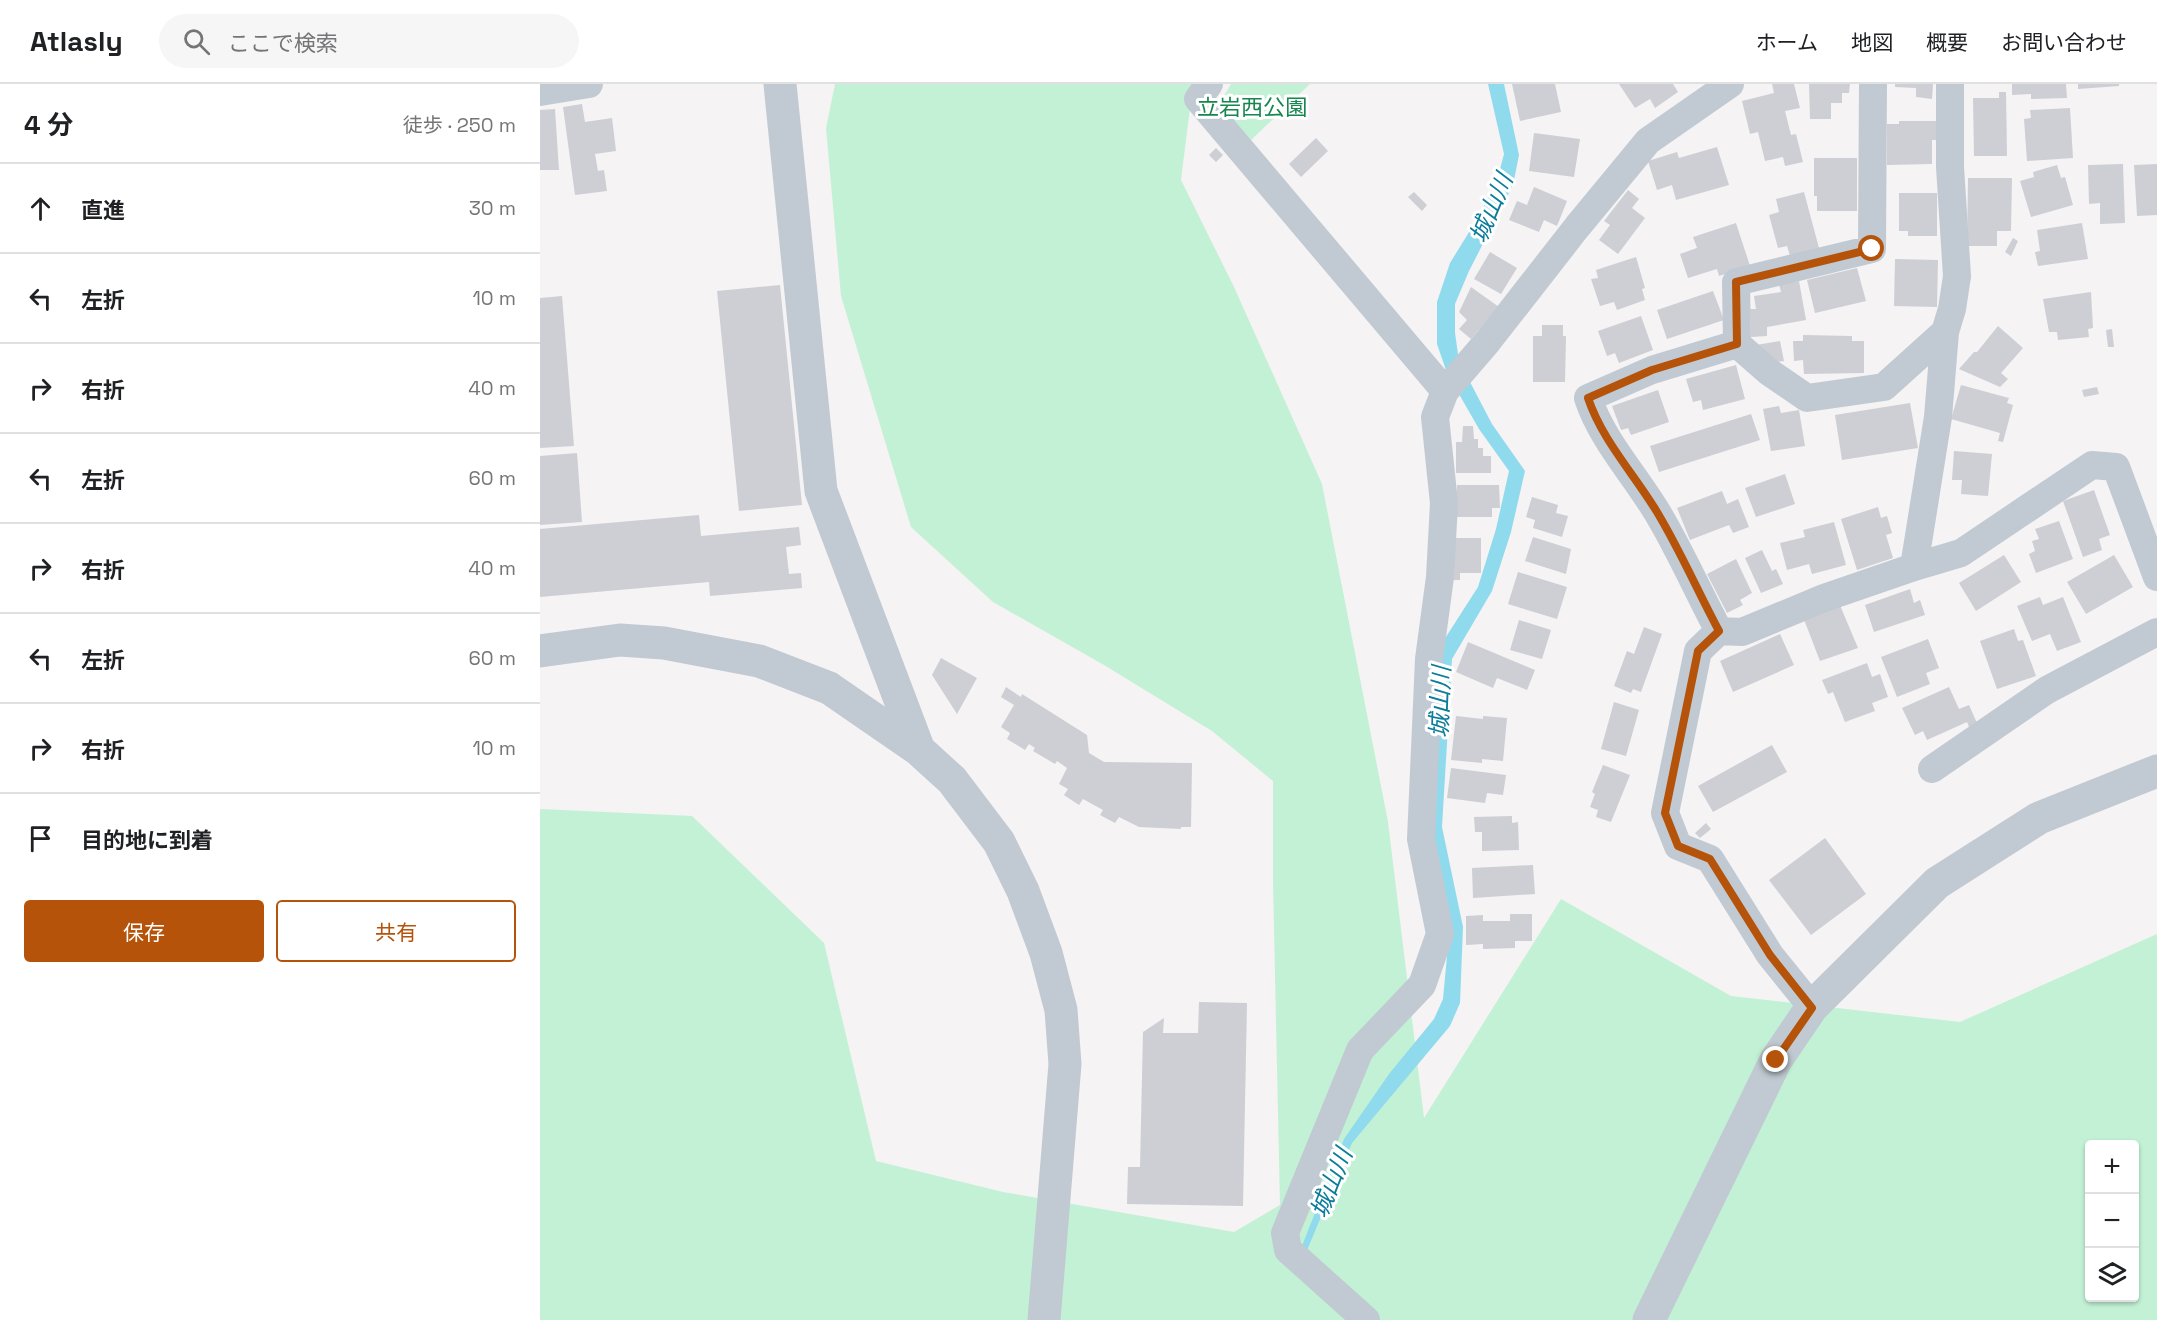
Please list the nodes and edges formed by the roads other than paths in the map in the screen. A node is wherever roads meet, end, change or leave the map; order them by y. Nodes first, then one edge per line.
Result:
1 (590, 84) edge
2 (780, 84) edge
3 (1209, 84) edge
4 (1730, 84) edge
5 (1873, 84) edge
6 (1950, 84) edge
7 (540, 92) edge
8 (1945, 332) junction
9 (1737, 344) junction
10 (1446, 390) junction
11 (1914, 567) junction
12 (2157, 578) edge
13 (1719, 631) junction
14 (2157, 632) edge
15 (540, 651) edge
16 (919, 750) junction
17 (1932, 769) dead end
18 (2157, 771) edge
19 (1812, 1008) junction
20 (1044, 1320) edge
21 (1366, 1320) edge
22 (1649, 1320) edge

1 - 7 street
2 - 16 street
3 - 10 street
4 - 10 street
5 - 9 street
6 - 8 street
8 - 9 street
8 - 11 street
9 - 13 street
10 - 21 street
11 - 12 street
11 - 13 street
13 - 19 street
14 - 17 street
15 - 16 street
16 - 20 street
18 - 19 street
19 - 22 street

